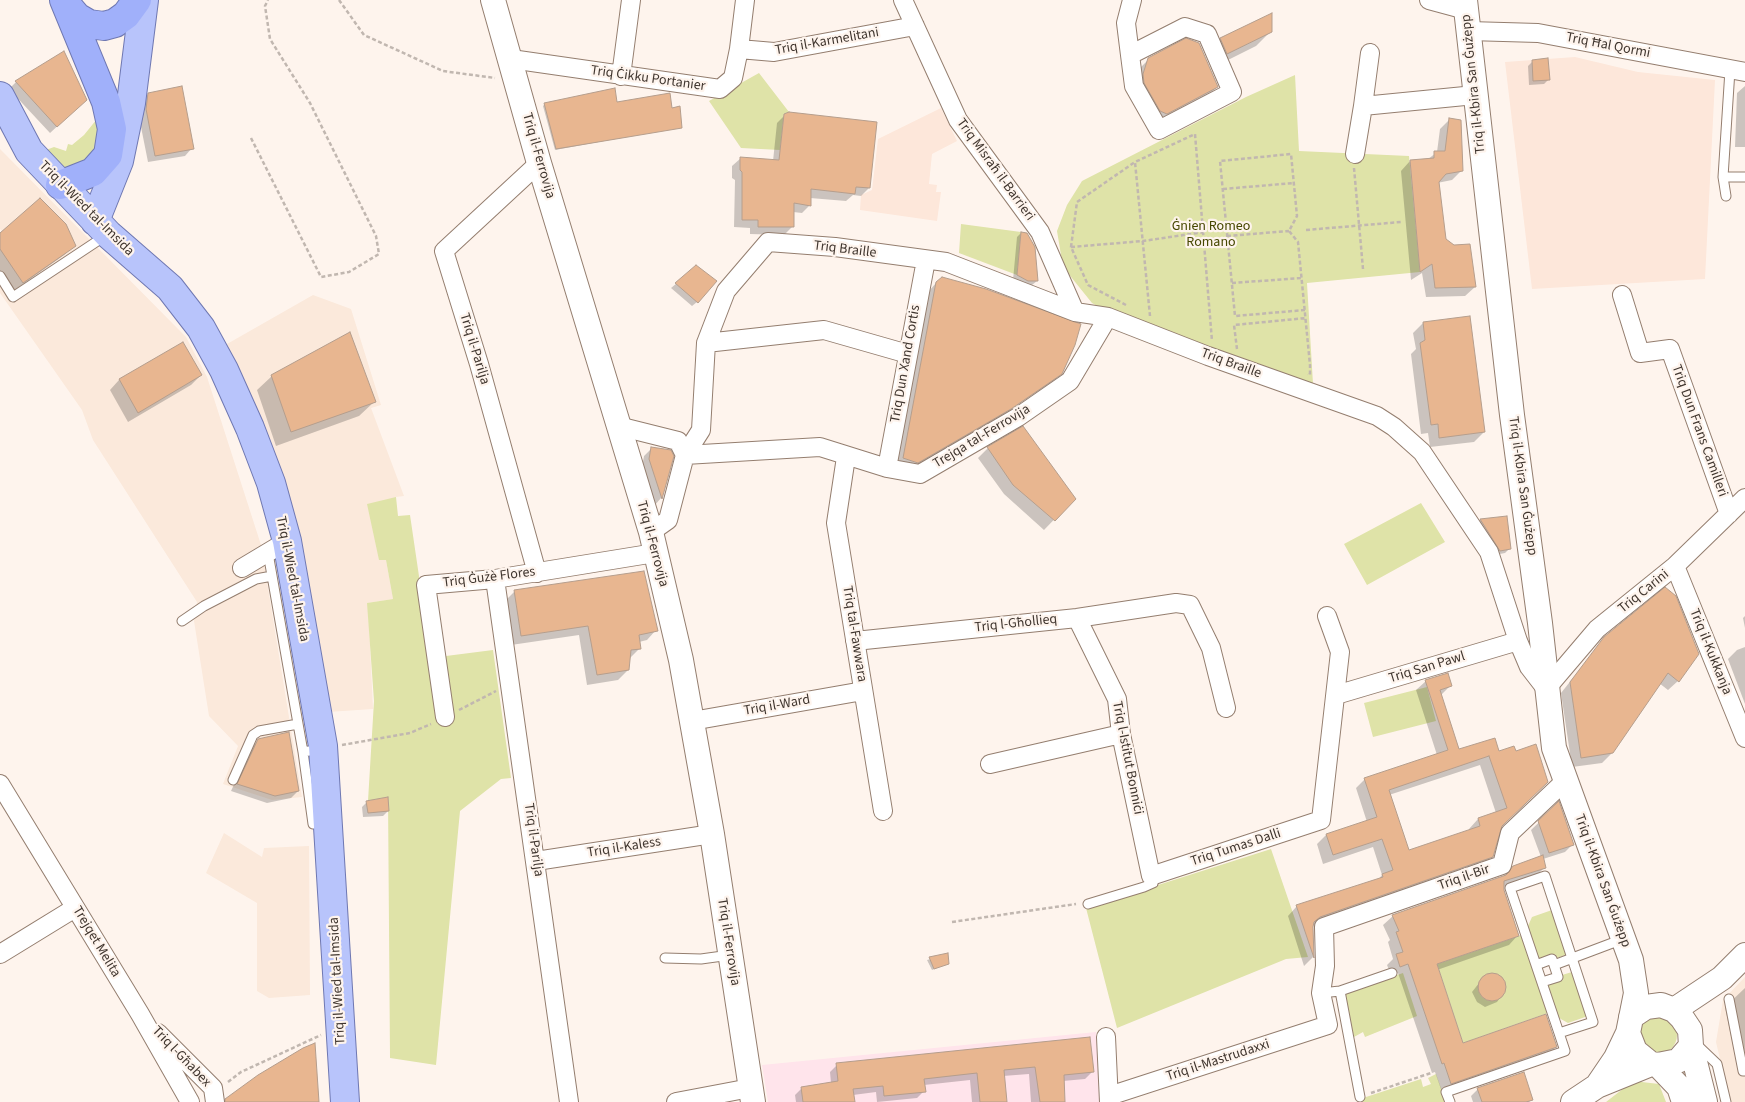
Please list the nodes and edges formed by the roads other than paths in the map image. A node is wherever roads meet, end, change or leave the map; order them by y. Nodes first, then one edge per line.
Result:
1 (136, 0) edge
2 (144, 0) edge
3 (493, 0) edge
4 (631, 0) edge
5 (745, 0) edge
6 (903, 0) edge
7 (1132, 0) edge
8 (1429, 0) edge
9 (63, 1) edge
10 (1467, 14) edge
11 (915, 26) junction
12 (739, 49) junction
13 (1370, 53) dead end
14 (1130, 55) junction
15 (510, 58) junction
16 (1737, 71) edge
17 (622, 76) junction
18 (1475, 95) junction
19 (0, 96) edge
20 (1363, 106) junction
21 (0, 125) edge
22 (24, 142) junction
23 (1355, 161) road end
24 (539, 163) junction
25 (1723, 177) junction
26 (1745, 177) edge
27 (60, 185) junction
28 (1726, 196) dead end
29 (101, 228) junction
30 (926, 260) junction
31 (0, 276) edge
32 (1622, 295) dead end
33 (1075, 312) junction
34 (1108, 317) junction
35 (706, 343) junction
36 (908, 354) junction
37 (618, 426) junction
38 (686, 455) junction
39 (846, 457) junction
40 (887, 468) junction
41 (1745, 498) edge
42 (1728, 514) junction
43 (653, 542) junction
44 (277, 547) junction
45 (1675, 566) junction
46 (242, 568) dead end
47 (537, 573) junction
48 (272, 576) junction
49 (495, 579) junction
50 (1327, 616) dead end
51 (1077, 618) junction
52 (182, 621) dead end
53 (855, 641) junction
54 (1518, 641) junction
55 (1546, 689) junction
56 (862, 692) junction
57 (1336, 695) junction
58 (1226, 708) dead end
59 (445, 717) road end
60 (692, 721) junction
61 (298, 724) junction
62 (1121, 734) junction
63 (1745, 738) edge
64 (313, 750) junction
65 (990, 764) dead end
66 (233, 780) dead end
67 (1565, 781) junction
68 (0, 784) edge
69 (883, 811) dead end
70 (314, 824) dead end
71 (712, 834) junction
72 (536, 861) junction
73 (1151, 876) junction
74 (1088, 904) road end
75 (75, 908) junction
76 (1627, 950) junction
77 (0, 954) edge
78 (730, 955) junction
79 (1745, 956) edge
80 (665, 958) dead end
81 (1572, 959) junction
82 (1536, 965) junction
83 (1554, 965) junction
84 (1392, 972) dead end
85 (1542, 982) junction
86 (1726, 989) junction
87 (1340, 991) junction
88 (1320, 993) junction
89 (1668, 1007) junction
90 (140, 1014) junction
91 (1630, 1025) junction
92 (1559, 1033) junction
93 (1106, 1038) dead end
94 (1690, 1038) junction
95 (1654, 1064) junction
96 (1745, 1071) edge
97 (1597, 1086) junction
98 (752, 1095) edge
99 (215, 1096) edge
100 (1360, 1097) road end
101 (1109, 1099) edge
102 (190, 1102) edge
103 (345, 1102) edge
104 (569, 1102) edge
105 (676, 1102) edge
106 (1450, 1102) edge
107 (1573, 1102) edge
108 (1684, 1102) edge
109 (1705, 1102) edge
110 (1726, 1102) edge

1 - 9 highway
2 - 29 main road
3 - 15 main road, Triq il-Ferrovija
4 - 17 street
5 - 12 street, Triq Ċikku Portanier
6 - 11 street, Triq Misraħ il-Barrieri
7 - 14 street
8 - 10 street, Triq Ħal Qormi
9 - 27 highway
10 - 16 street, Triq Ħal Qormi
10 - 18 main road, Triq il-Kbira San Ġużepp
11 - 12 street, Triq il-Karmelitani
11 - 33 street, Triq Misraħ il-Barrieri
12 - 17 street, Triq Ċikku Portanier
13 - 20 street
14 - 14 street
15 - 17 street, Triq Ċikku Portanier
15 - 24 main road, Triq il-Ferrovija
16 - 25 lane
18 - 20 street
18 - 55 main road, Triq il-Kbira San Ġużepp
19 - 22 main road, Triq il-Wied tal-Imsida
20 - 23 street
21 - 22 main road, Triq il-Wied tal-Imsida
22 - 27 main road, Triq il-Wied tal-Imsida
24 - 37 main road, Triq il-Ferrovija
24 - 47 street, Triq il-Parilja
25 - 26 lane
25 - 28 lane
27 - 29 main road, Triq il-Wied tal-Imsida
29 - 31 lane
29 - 44 main road, Triq il-Wied tal-Imsida
30 - 33 street, Triq Braille
30 - 35 street, Triq Braille
30 - 36 street, Triq Dun Xand Cortis
32 - 42 street, Triq Dun Frans Camilleri
33 - 34 street, Triq Braille
34 - 40 street, Trejqa tal-Ferrovija
34 - 54 street, Triq Braille
35 - 36 street
35 - 38 street
36 - 40 street, Triq Dun Xand Cortis
37 - 38 street
37 - 43 main road, Triq il-Ferrovija
38 - 39 street, Trejqa tal-Ferrovija
38 - 43 street
39 - 40 street, Trejqa tal-Ferrovija
39 - 53 street, Triq tal-Fawwara
41 - 42 street, Triq Carini
42 - 45 street, Triq Carini
43 - 47 street, Triq Ġużè Flores
43 - 60 main road, Triq il-Ferrovija
44 - 46 street
44 - 48 lane
44 - 64 main road, Triq il-Wied tal-Imsida
45 - 55 street, Triq Carini
45 - 63 street, Triq il-Kukkanja
47 - 49 street, Triq Ġużè Flores
48 - 52 lane
48 - 61 lane
49 - 59 street, Triq Ġużè Flores
49 - 72 street, Triq il-Parilja
50 - 57 street
51 - 53 street, Triq l-Għollieq
51 - 58 street, Triq l-Għollieq
51 - 62 street, Triq l-Istitut Bonniċi
53 - 56 street, Triq tal-Fawwara
54 - 55 street, Triq Braille
54 - 57 street, Triq San Pawl
55 - 67 main road, Triq il-Kbira San Ġużepp
56 - 60 street, Triq il-Ward
56 - 69 street, Triq tal-Fawwara
57 - 73 street, Triq Tumas Dalli
60 - 71 main road, Triq il-Ferrovija
61 - 64 lane
61 - 66 lane
62 - 65 street
62 - 73 street, Triq l-Istitut Bonniċi
64 - 70 lane
64 - 103 main road, Triq il-Wied tal-Imsida
67 - 76 main road, Triq il-Kbira San Ġużepp
67 - 88 street, Triq il-Bir
68 - 75 street, Trejqet Melita
71 - 72 street, Triq il-Kaless
71 - 78 main road, Triq il-Ferrovija
72 - 104 street, Triq il-Parilja
73 - 74 lane
75 - 77 street
75 - 90 street, Trejqet Melita
76 - 81 lane
76 - 89 main road, Triq il-Kbira San Ġużepp
76 - 91 main road, Triq il-Kbira San Ġużepp
78 - 80 lane
78 - 98 main road, Triq il-Ferrovija
79 - 86 main road
81 - 82 lane
81 - 83 lane
81 - 92 lane
82 - 83 lane
82 - 85 lane
83 - 85 lane
84 - 87 lane
85 - 92 lane
86 - 89 main road
86 - 94 main road
86 - 96 lane
87 - 88 lane
87 - 100 lane
88 - 101 street, Triq il-Mastrudaxxi
89 - 91 main road
89 - 94 main road
90 - 99 street, Triq l-Għabex
90 - 102 street, Trejqet Melita
91 - 95 main road
91 - 97 main road, Triq il-Kbira San Ġużepp
92 - 106 lane
93 - 101 street
94 - 95 main road
94 - 109 main road
94 - 110 lane
95 - 97 main road
95 - 108 main road
97 - 107 main road
98 - 105 street

